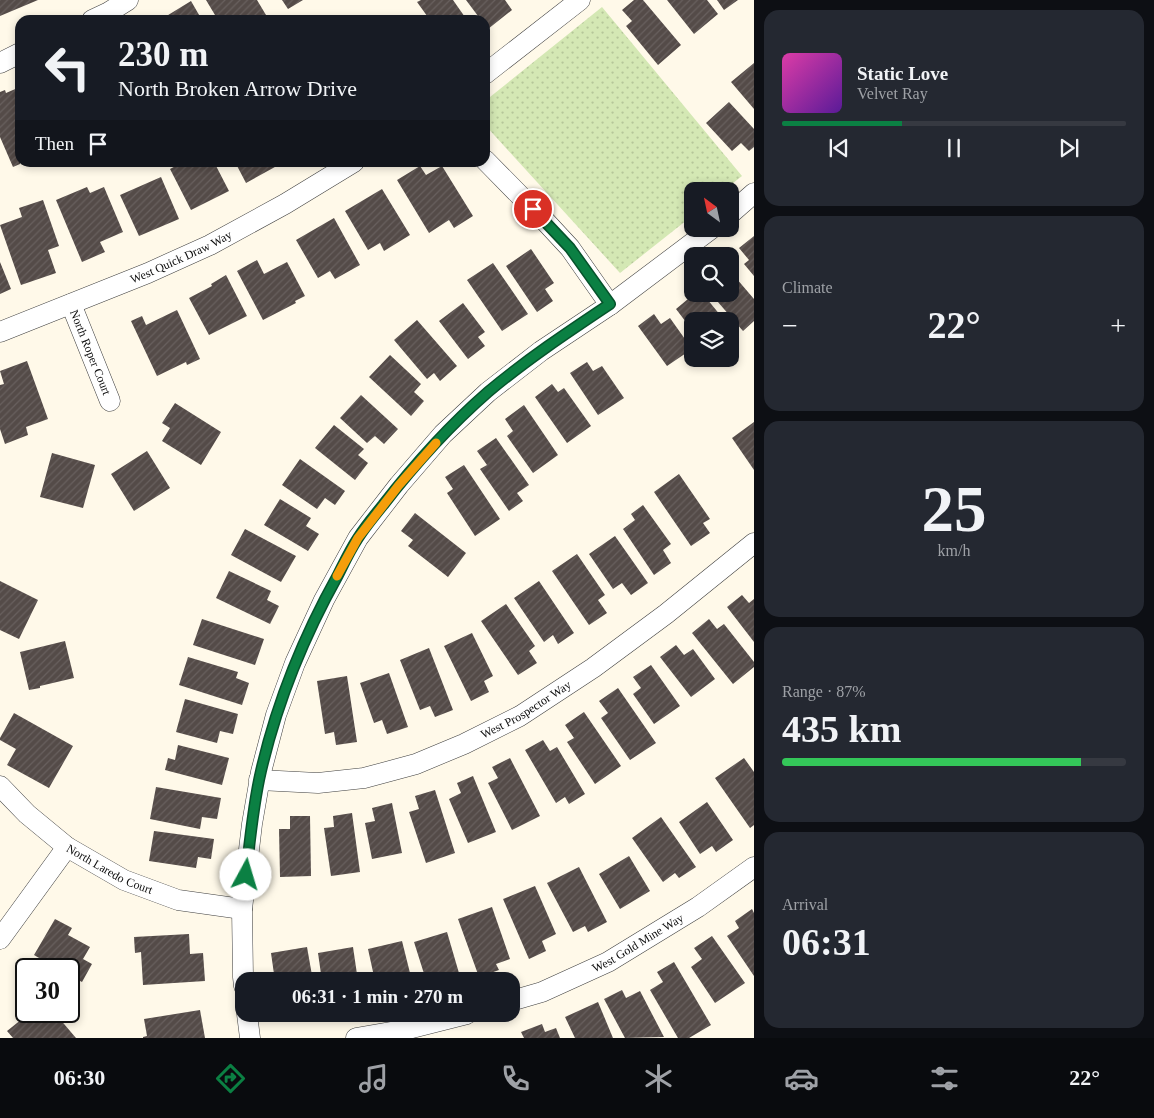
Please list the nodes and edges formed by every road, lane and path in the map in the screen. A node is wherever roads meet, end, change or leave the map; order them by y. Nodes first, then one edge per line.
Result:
1 (128, 0) edge
2 (580, 0) edge
3 (103, 15) edge
4 (15, 56) edge
5 (0, 63) edge
6 (490, 70) edge
7 (490, 165) edge
8 (346, 167) edge
9 (754, 193) edge
10 (739, 206) edge
11 (700, 238) edge
12 (71, 304) junction
13 (610, 304) junction
14 (0, 332) edge
15 (110, 401) dead end
16 (754, 543) edge
17 (259, 780) junction
18 (0, 786) edge
19 (66, 847) junction
20 (754, 867) edge
21 (242, 909) junction
22 (0, 939) edge
23 (243, 972) edge
24 (520, 998) edge
25 (248, 1022) edge
26 (435, 1022) edge
27 (250, 1038) edge
28 (356, 1038) edge

1 - 3 street
2 - 6 street
4 - 5 street
7 - 13 street
8 - 12 street, West Quick Draw Way
9 - 10 street
11 - 13 street
12 - 14 street, West Quick Draw Way
12 - 15 street, North Roper Court
13 - 17 street
16 - 17 street, West Prospector Way
17 - 21 street
18 - 19 street, North Laredo Court
19 - 21 street, North Laredo Court
19 - 22 street
20 - 24 street, West Gold Mine Way
21 - 23 street
25 - 27 street
26 - 28 street

